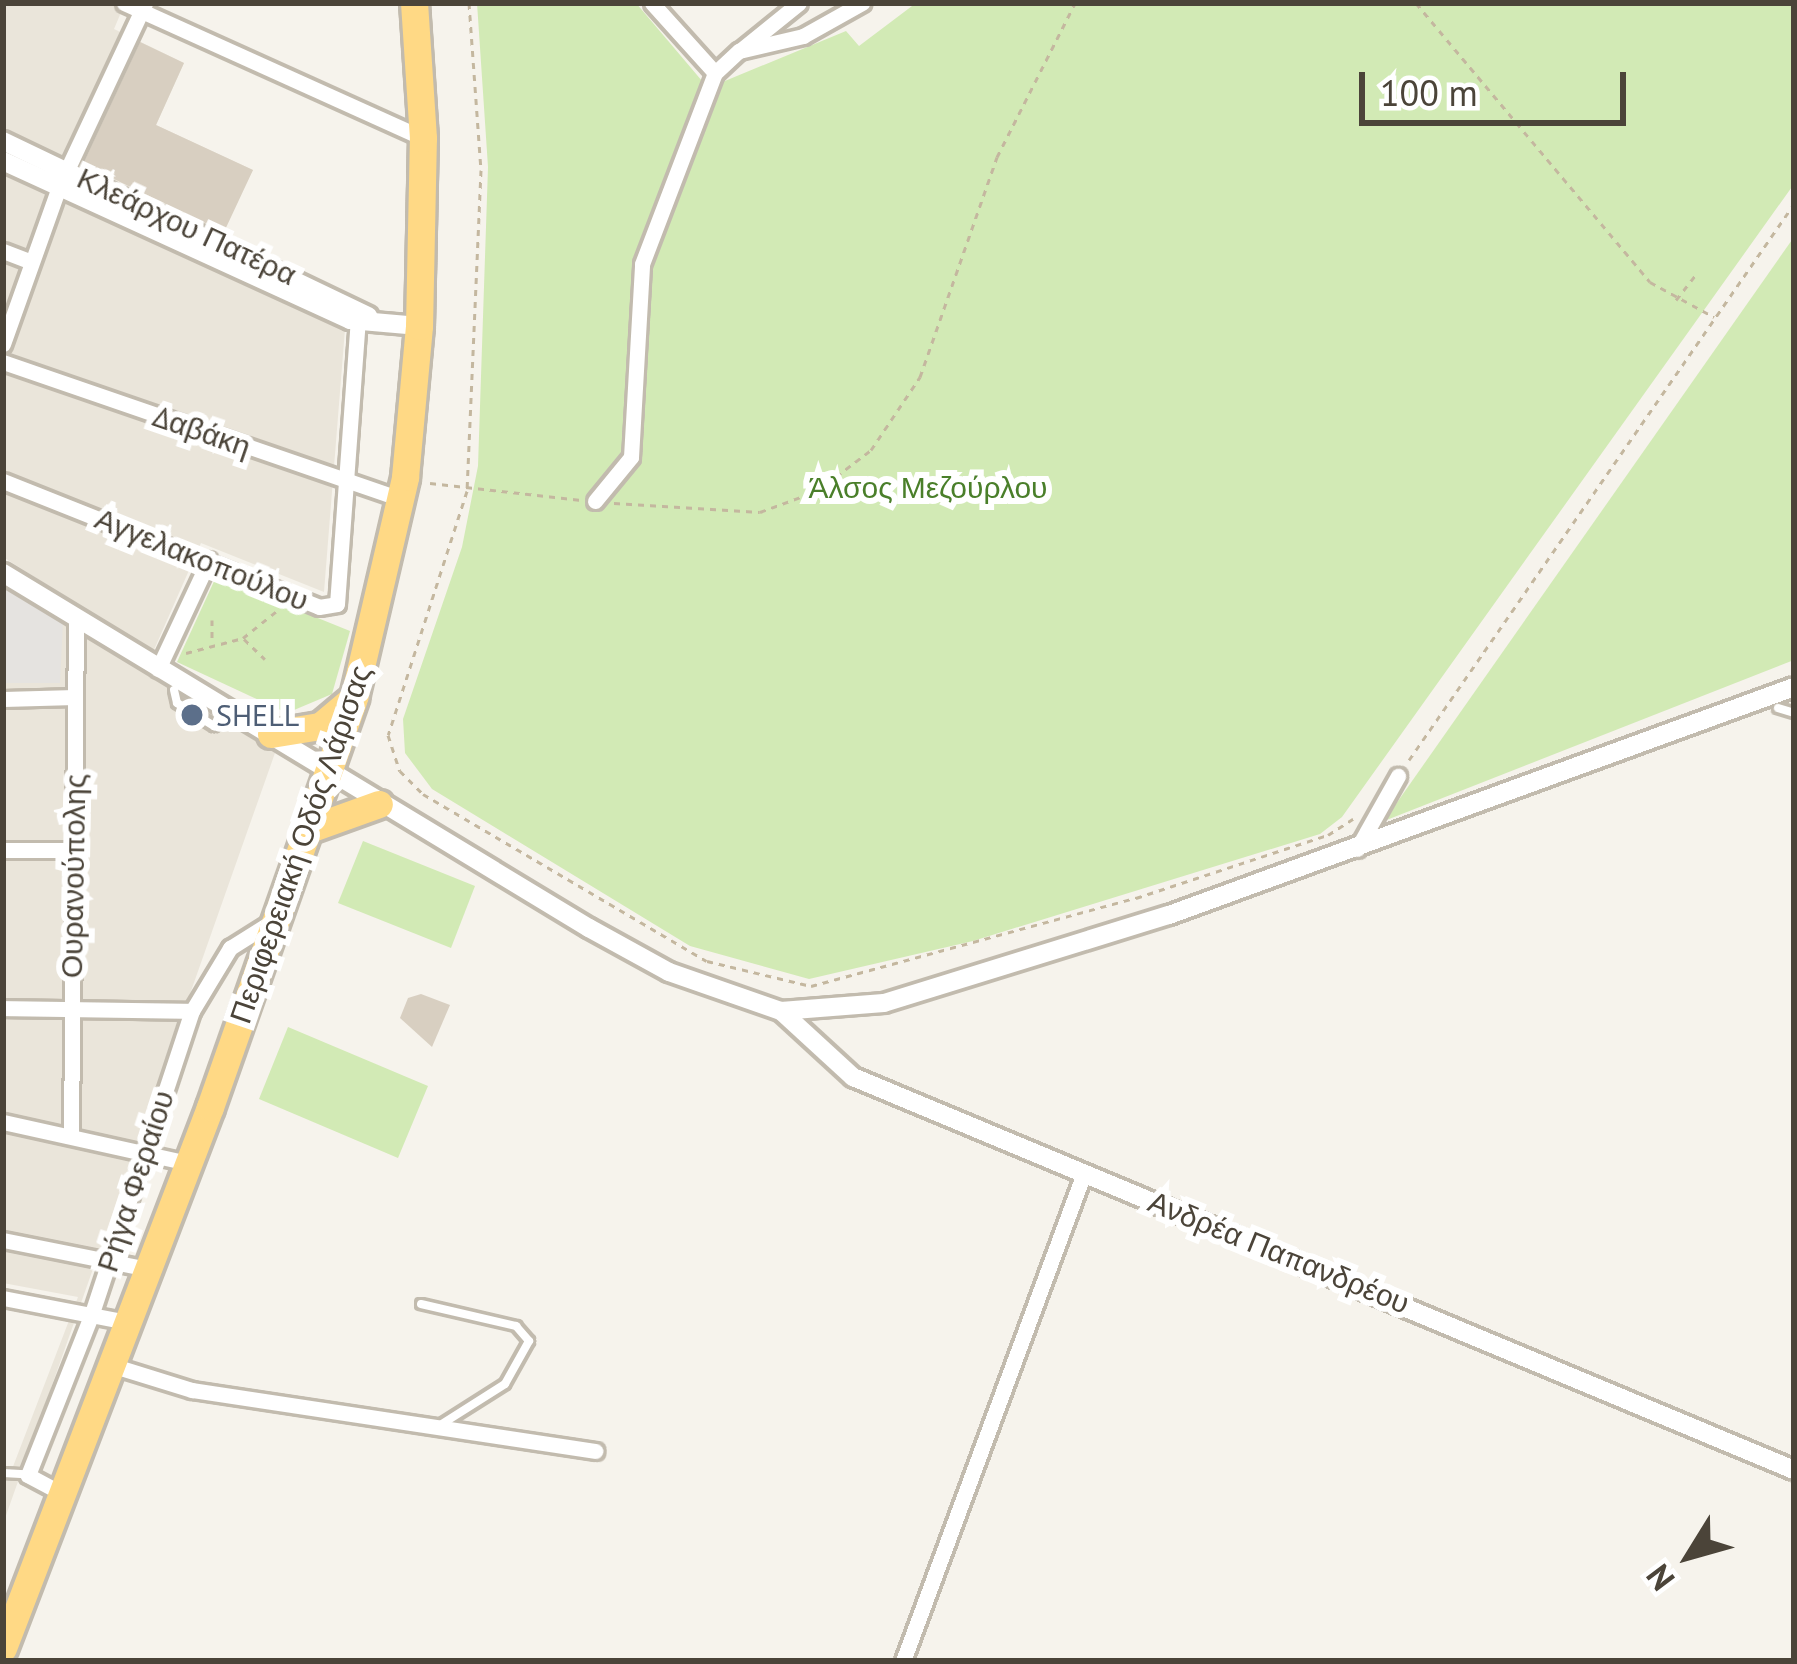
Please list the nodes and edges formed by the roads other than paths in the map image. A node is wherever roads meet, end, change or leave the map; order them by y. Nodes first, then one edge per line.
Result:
1 (124, 3) edge
2 (415, 3) edge
3 (652, 3) edge
4 (799, 3) edge
5 (862, 3) edge
6 (143, 7) edge
7 (740, 51) junction
8 (715, 73) junction
9 (423, 138) junction
10 (3, 141) edge
11 (3, 161) edge
12 (63, 179) junction
13 (3, 251) edge
14 (31, 262) junction
15 (363, 319) junction
16 (419, 326) junction
17 (3, 344) edge
18 (3, 362) edge
19 (341, 479) junction
20 (3, 481) edge
21 (402, 488) junction
22 (595, 501) dead end
23 (208, 560) junction
24 (3, 573) edge
25 (76, 618) junction
26 (158, 668) junction
27 (1794, 687) edge
28 (174, 690) dead end
29 (75, 697) junction
30 (354, 697) junction
31 (3, 699) edge
32 (1778, 708) dead end
33 (1794, 713) edge
34 (225, 721) dead end
35 (271, 734) junction
36 (329, 770) junction
37 (1398, 776) road end
38 (379, 804) junction
39 (312, 828) junction
40 (1357, 849) junction
41 (3, 850) edge
42 (74, 850) junction
43 (279, 917) junction
44 (3, 1008) edge
45 (71, 1008) junction
46 (192, 1011) junction
47 (781, 1011) junction
48 (3, 1121) edge
49 (71, 1133) junction
50 (146, 1148) junction
51 (188, 1163) junction
52 (1084, 1172) junction
53 (3, 1240) edge
54 (109, 1261) junction
55 (148, 1269) junction
56 (3, 1298) edge
57 (421, 1304) dead end
58 (92, 1313) junction
59 (128, 1322) junction
60 (111, 1365) junction
61 (433, 1431) junction
62 (596, 1451) dead end
63 (1794, 1470) edge
64 (3, 1473) edge
65 (28, 1474) junction
66 (62, 1494) junction
67 (3, 1648) edge
68 (903, 1661) edge

1 - 6 street
2 - 9 highway, Περιφερειακή Οδός Λάρισας
3 - 8 street
4 - 7 street
5 - 7 street
6 - 9 street
6 - 12 street
7 - 8 street
8 - 22 street
9 - 16 highway, Περιφερειακή Οδός Λάρισας
10 - 12 street, Κλεάρχου Πατέρα
11 - 12 street, Κλεάρχου Πατέρα
12 - 14 street
12 - 15 street, Κλεάρχου Πατέρα
13 - 14 street
14 - 17 street
15 - 16 street, Κλεάρχου Πατέρα
15 - 19 street, Αγγελακοπούλου
16 - 21 highway, Περιφερειακή Οδός Λάρισας
18 - 19 street, Δαβάκη
19 - 21 street, Δαβάκη
19 - 23 street, Αγγελακοπούλου
20 - 23 street, Αγγελακοπούλου
21 - 30 highway, Περιφερειακή Οδός Λάρισας
23 - 26 street
24 - 25 street
25 - 26 street
25 - 29 street, Ουρανούπολης
26 - 35 street
27 - 40 street
28 - 34 lane
29 - 31 street
29 - 42 street, Ουρανούπολης
30 - 35 highway
30 - 36 highway, Περιφερειακή Οδός Λάρισας
32 - 33 lane
35 - 36 street
36 - 38 street
36 - 39 highway, Περιφερειακή Οδός Λάρισας
37 - 40 street
38 - 39 highway
38 - 47 street
39 - 43 highway, Περιφερειακή Οδός Λάρισας
40 - 47 street
41 - 42 street
42 - 45 street, Ουρανούπολης
43 - 46 street, Ρήγα Φεραίου
43 - 51 highway, Περιφερειακή Οδός Λάρισας
44 - 45 street
45 - 46 street
45 - 49 street, Ουρανούπολης
46 - 50 street, Ρήγα Φεραίου
47 - 52 street, Ανδρέα Παπανδρέου
48 - 49 street
49 - 50 street
50 - 51 street
50 - 54 street, Ρήγα Φεραίου
51 - 55 highway, Περιφερειακή Οδός Λάρισας
52 - 63 street, Ανδρέα Παπανδρέου
52 - 68 street
53 - 54 street
54 - 55 street
54 - 58 street, Ρήγα Φεραίου
55 - 59 highway, Περιφερειακή Οδός Λάρισας
56 - 58 street
57 - 61 lane
58 - 59 street
58 - 65 street, Ρήγα Φεραίου
59 - 60 highway, Περιφερειακή Οδός Λάρισας
60 - 61 street
60 - 66 highway, Περιφερειακή Οδός Λάρισας
61 - 62 street
64 - 65 lane
65 - 66 street
66 - 67 highway, Περιφερειακή Οδός Λάρισας

